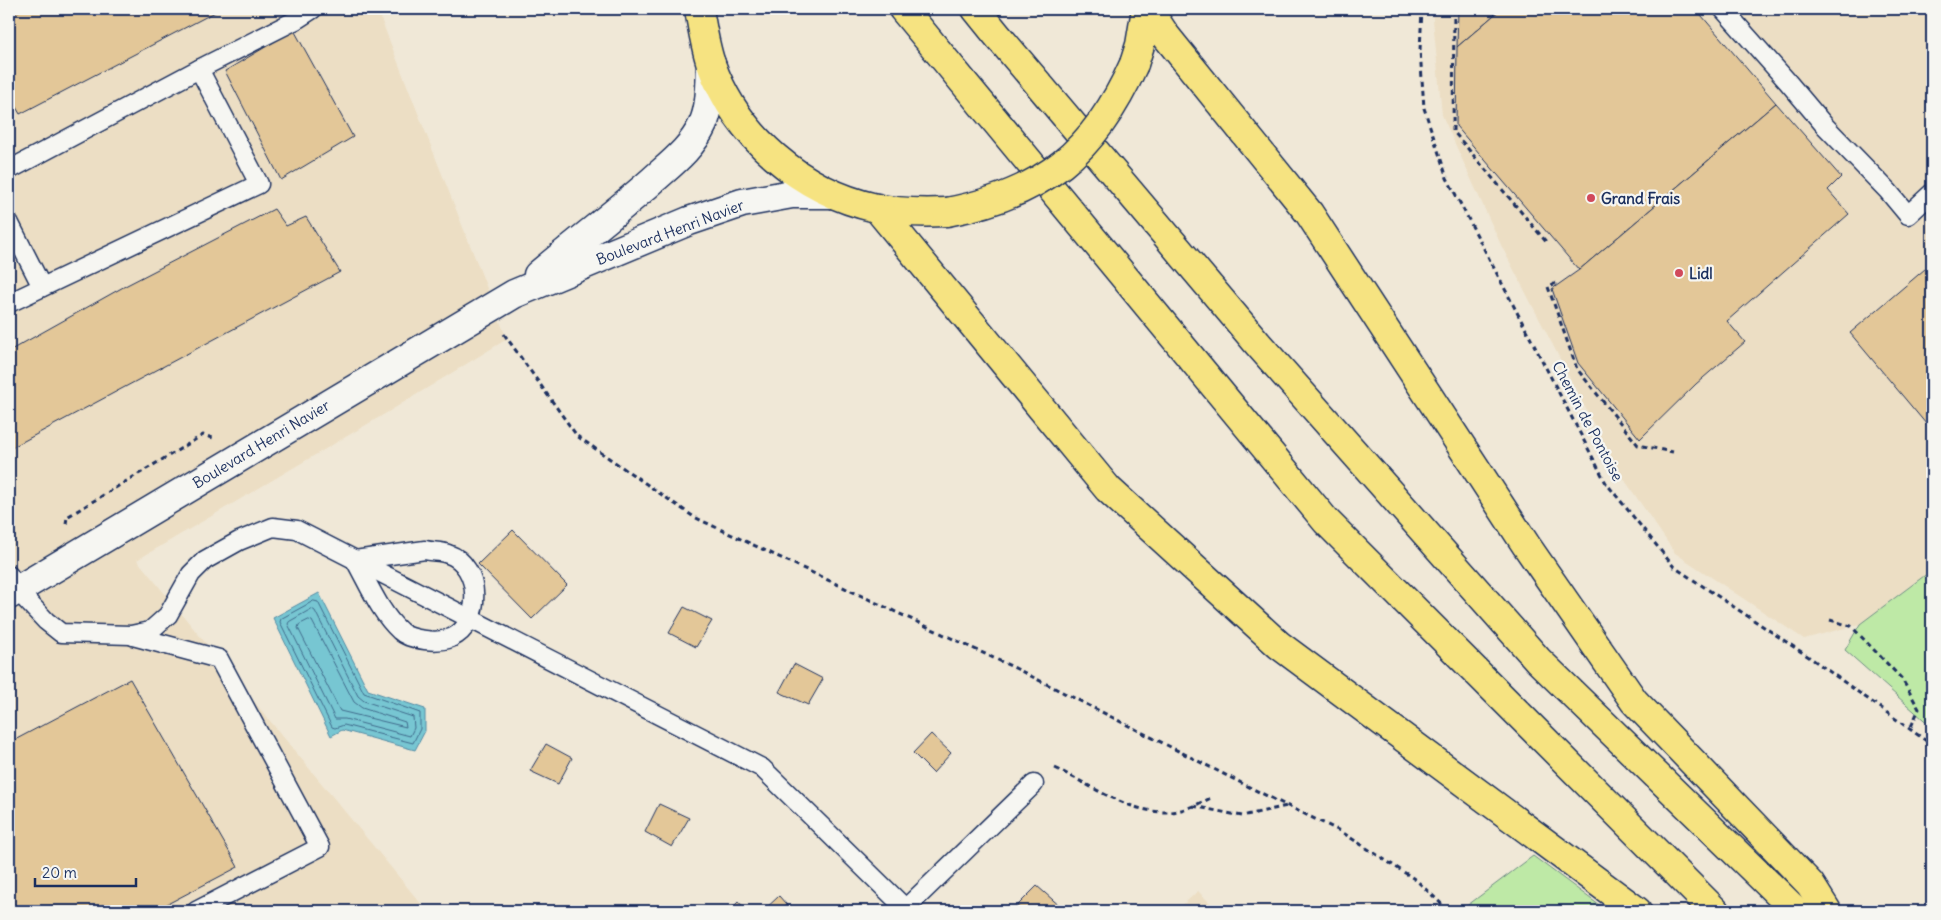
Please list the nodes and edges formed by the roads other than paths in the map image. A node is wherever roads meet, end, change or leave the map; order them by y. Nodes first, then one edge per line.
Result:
1 (313, 9) edge
2 (699, 9) edge
3 (903, 9) edge
4 (976, 9) edge
5 (1147, 9) edge
6 (1723, 9) edge
7 (711, 64) junction
8 (199, 69) junction
9 (9, 170) edge
10 (1932, 193) edge
11 (832, 194) junction
12 (877, 208) junction
13 (9, 222) edge
14 (42, 286) junction
15 (514, 294) junction
16 (9, 303) edge
17 (355, 560) junction
18 (11, 587) edge
19 (469, 619) junction
20 (131, 636) junction
21 (1034, 784) road end
22 (202, 910) edge
23 (907, 910) edge
24 (1636, 911) edge
25 (1715, 911) edge
26 (1796, 911) edge
27 (1827, 911) edge

1 - 8 lane
2 - 7 main road
3 - 25 main road
4 - 26 main road
5 - 12 main road, bridge
5 - 27 main road
6 - 10 lane
7 - 11 main road
7 - 15 main road, Boulevard Henri Navier
8 - 9 lane
8 - 14 lane
11 - 12 main road
11 - 15 main road, Boulevard Henri Navier
12 - 24 main road
13 - 14 lane
14 - 16 lane
15 - 18 main road, Boulevard Henri Navier
17 - 19 lane
17 - 19 lane
17 - 19 lane
17 - 20 lane
18 - 20 lane
19 - 23 lane
20 - 22 lane
21 - 23 lane

